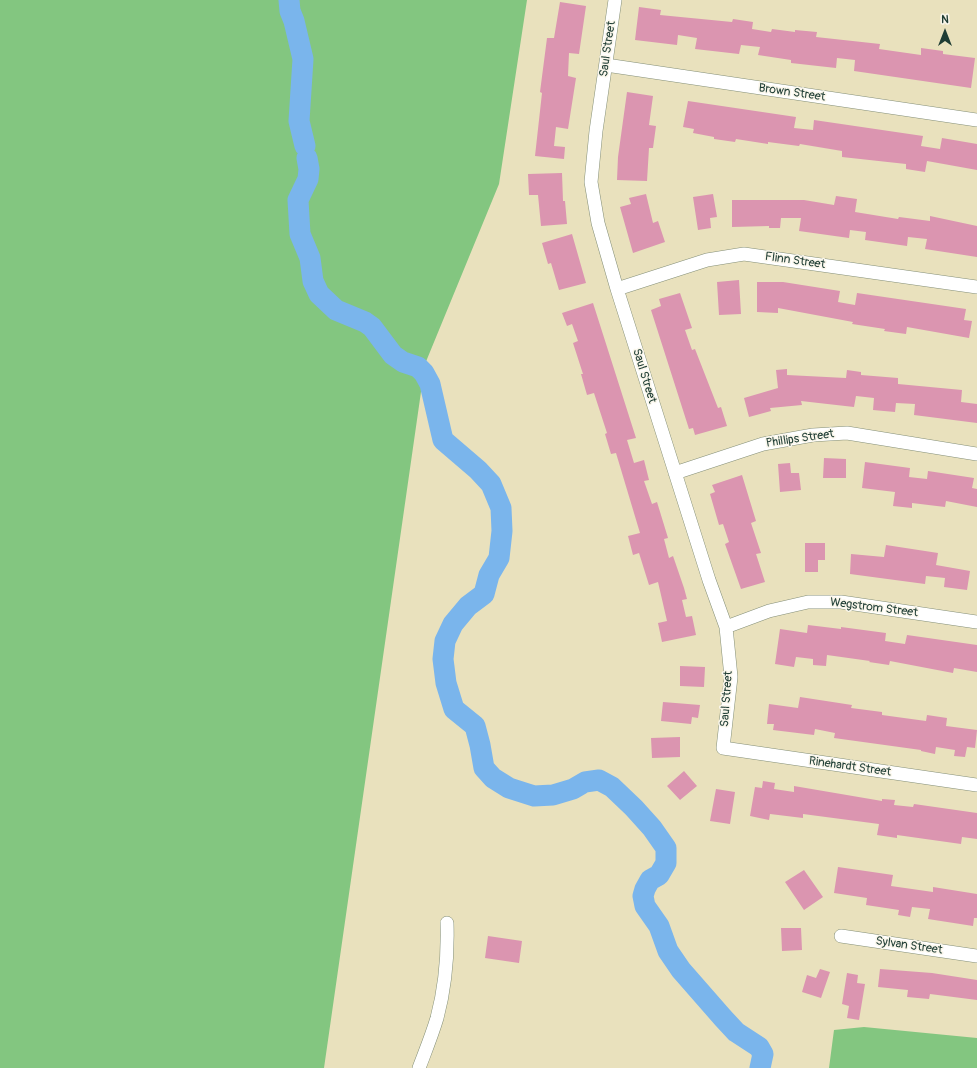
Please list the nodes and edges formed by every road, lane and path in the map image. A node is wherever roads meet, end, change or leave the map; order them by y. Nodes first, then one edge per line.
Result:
1 (615, 0) edge
2 (606, 66) junction
3 (977, 120) edge
4 (977, 287) edge
5 (617, 289) junction
6 (977, 454) edge
7 (675, 473) junction
8 (977, 622) edge
9 (726, 627) junction
10 (723, 748) joint
11 (977, 785) edge
12 (447, 924) dead end
13 (841, 936) dead end
14 (977, 956) edge
15 (419, 1068) edge

1 - 2 street, Saul Street
2 - 3 street, Brown Street
2 - 5 street, Saul Street
4 - 5 street, Flinn Street
5 - 7 street, Saul Street
6 - 7 street, Phillips Street
7 - 9 street, Saul Street
8 - 9 street, Wegstrom Street
9 - 10 street, Saul Street
10 - 11 street, Rinehardt Street
12 - 15 street
13 - 14 street, Sylvan Street

